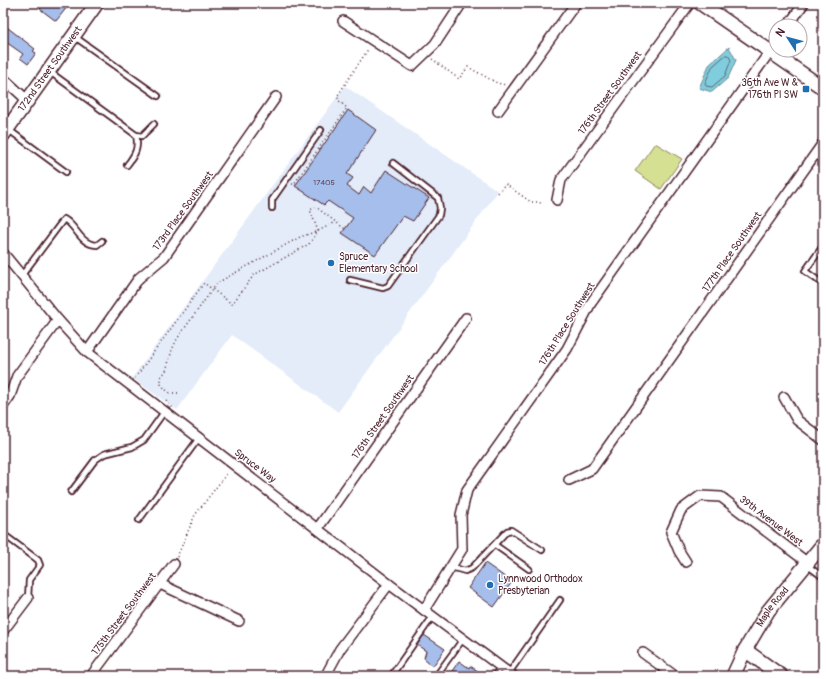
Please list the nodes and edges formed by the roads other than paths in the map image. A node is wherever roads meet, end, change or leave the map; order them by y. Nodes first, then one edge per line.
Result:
1 (97, 3) edge
2 (462, 3) edge
3 (576, 3) edge
4 (698, 3) edge
5 (804, 3) edge
6 (794, 18) edge
7 (343, 21) dead end
8 (73, 36) junction
9 (768, 44) edge
10 (768, 54) edge
11 (786, 58) edge
12 (49, 71) junction
13 (3, 78) edge
14 (823, 88) edge
15 (158, 96) dead end
16 (276, 97) dead end
17 (27, 100) junction
18 (498, 111) dead end
19 (154, 124) dead end
20 (321, 130) dead end
21 (5, 132) edge
22 (136, 135) junction
23 (823, 143) edge
24 (393, 163) dead end
25 (127, 166) dead end
26 (66, 172) dead end
27 (557, 200) dead end
28 (272, 208) dead end
29 (102, 241) dead end
30 (823, 246) edge
31 (3, 253) edge
32 (22, 275) junction
33 (350, 280) dead end
34 (823, 284) edge
35 (466, 318) dead end
36 (58, 320) junction
37 (87, 352) junction
38 (784, 398) dead end
39 (3, 406) edge
40 (164, 412) junction
41 (199, 438) junction
42 (823, 440) edge
43 (569, 480) dead end
44 (71, 492) dead end
45 (139, 520) dead end
46 (318, 528) junction
47 (3, 534) edge
48 (823, 544) edge
49 (495, 545) junction
50 (542, 550) dead end
51 (686, 562) dead end
52 (174, 564) road end
53 (807, 564) junction
54 (451, 567) junction
55 (529, 569) dead end
56 (823, 577) edge
57 (160, 584) junction
58 (389, 584) junction
59 (28, 598) joint
60 (560, 600) dead end
61 (424, 610) junction
62 (433, 616) junction
63 (239, 621) dead end
64 (3, 631) edge
65 (463, 638) junction
66 (745, 650) junction
67 (644, 653) dead end
68 (501, 667) junction
69 (326, 675) edge
70 (511, 675) edge
71 (91, 676) edge
72 (391, 676) edge
73 (436, 676) edge
74 (494, 676) edge
75 (675, 676) edge
76 (733, 676) edge
77 (781, 676) edge

1 - 8 street, 172nd Street Southwest
2 - 7 street
3 - 18 street
4 - 9 street
4 - 27 street, 176th Street Southwest
5 - 6 street
8 - 12 street, 172nd Street Southwest
8 - 15 lane
10 - 54 street, 176th Place Southwest
11 - 14 street
12 - 17 street, 172nd Street Southwest
12 - 22 lane
13 - 17 street
16 - 37 street, 173rd Place Southwest
17 - 21 street, 172nd Street Southwest
19 - 22 lane
20 - 28 lane
21 - 26 lane
22 - 25 lane
23 - 43 street, 177th Place Southwest
24 - 33 lane
29 - 32 lane
30 - 34 lane
31 - 32 street, Spruce Way
32 - 36 street, Spruce Way
35 - 46 street, 176th Street Southwest
36 - 37 street, Spruce Way
36 - 39 street
37 - 40 street, Spruce Way
38 - 42 street
40 - 41 street, Spruce Way
40 - 44 lane
41 - 45 lane
41 - 46 street, Spruce Way
46 - 58 street, Spruce Way
47 - 59 lane
48 - 53 street, Maple Road
49 - 50 lane
49 - 54 lane
49 - 55 lane
51 - 53 street, 39th Avenue West
52 - 57 street, 175th Street Southwest
53 - 56 lane
53 - 66 street, Maple Road
54 - 61 street, 176th Place Southwest
57 - 63 street
57 - 71 street, 175th Street Southwest
58 - 61 street, Spruce Way
58 - 69 street
59 - 64 street
60 - 70 lane
61 - 62 street, Spruce Way
62 - 65 street, Spruce Way
62 - 72 lane
65 - 68 street, Spruce Way
65 - 73 lane
66 - 76 street, Maple Road
66 - 77 street
67 - 75 street
68 - 70 street, Spruce Way
68 - 74 lane

